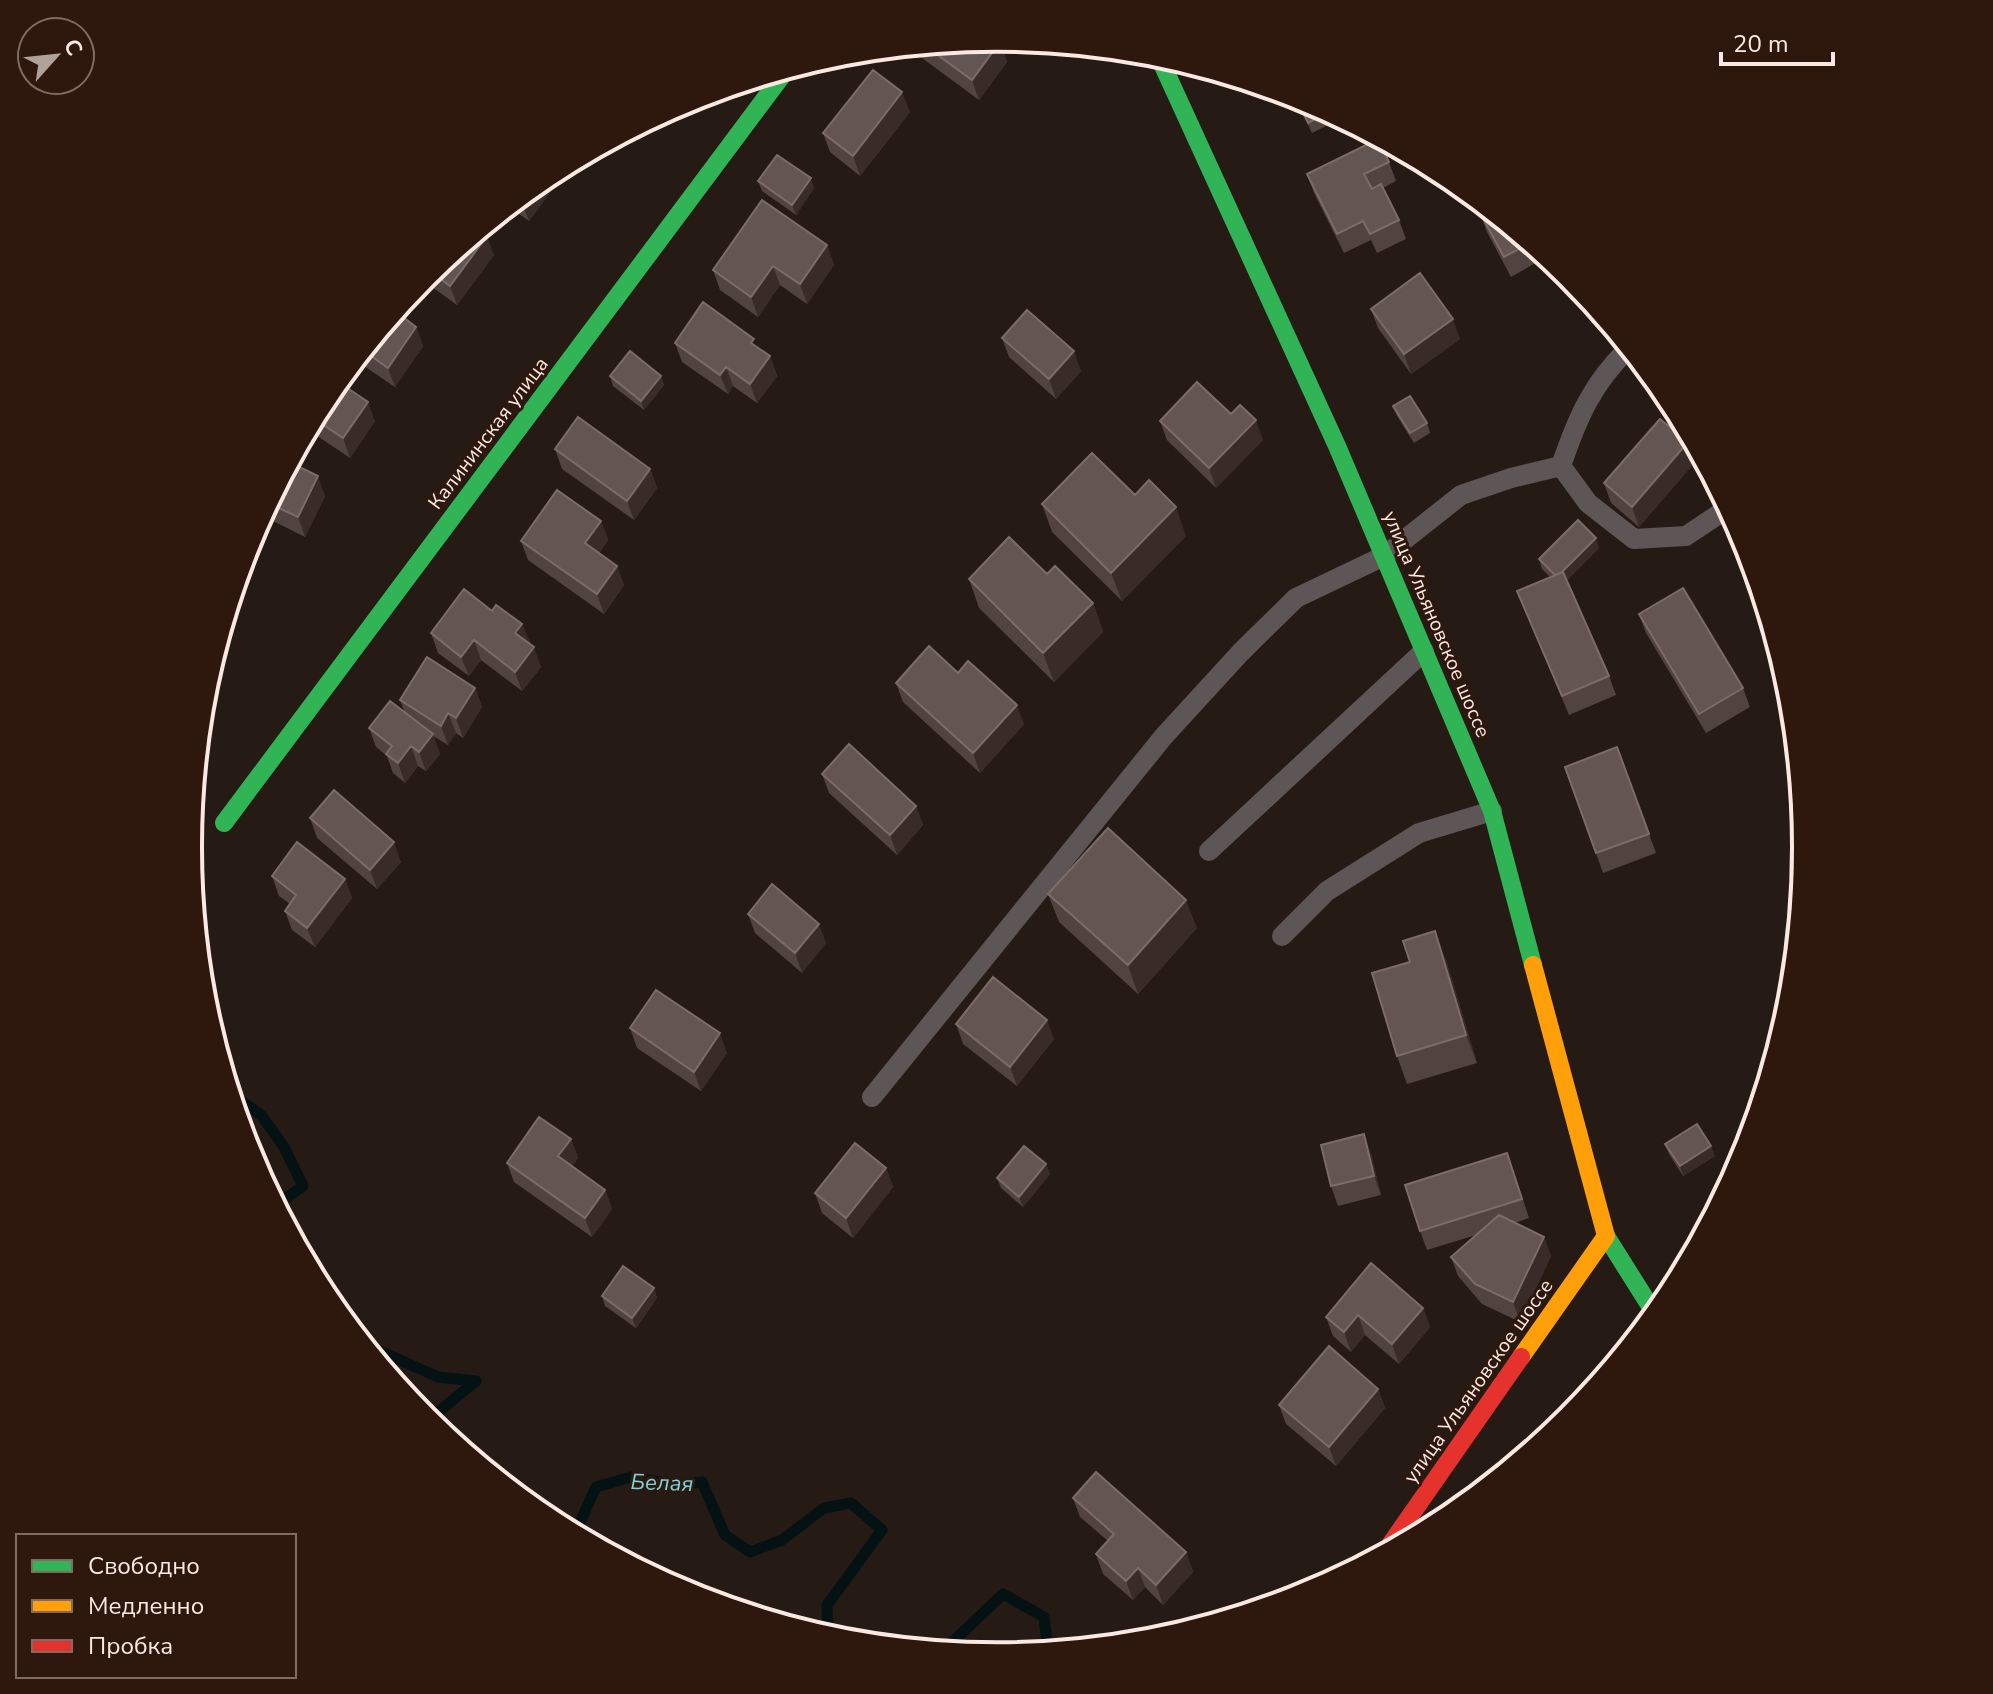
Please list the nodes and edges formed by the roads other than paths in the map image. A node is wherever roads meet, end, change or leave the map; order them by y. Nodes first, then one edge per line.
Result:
1 (1165, 70) edge
2 (776, 83) edge
3 (1621, 356) edge
4 (1561, 466) junction
5 (1718, 514) edge
6 (1384, 556) junction
7 (1424, 651) junction
8 (1492, 811) junction
9 (224, 823) dead end
10 (1209, 851) dead end
11 (1282, 936) dead end
12 (872, 1097) dead end
13 (1606, 1236) junction
14 (1648, 1303) edge
15 (1399, 1532) edge

1 - 6 street, улица Ульяновское шоссе
2 - 9 street, Калининская улица
3 - 4 lane
4 - 5 lane
4 - 6 lane
6 - 7 street, улица Ульяновское шоссе
6 - 12 lane
7 - 8 street, улица Ульяновское шоссе
7 - 10 lane
8 - 11 lane
8 - 13 street, улица Ульяновское шоссе
13 - 14 street, улица Ульяновское шоссе
13 - 15 street, улица Ульяновское шоссе

